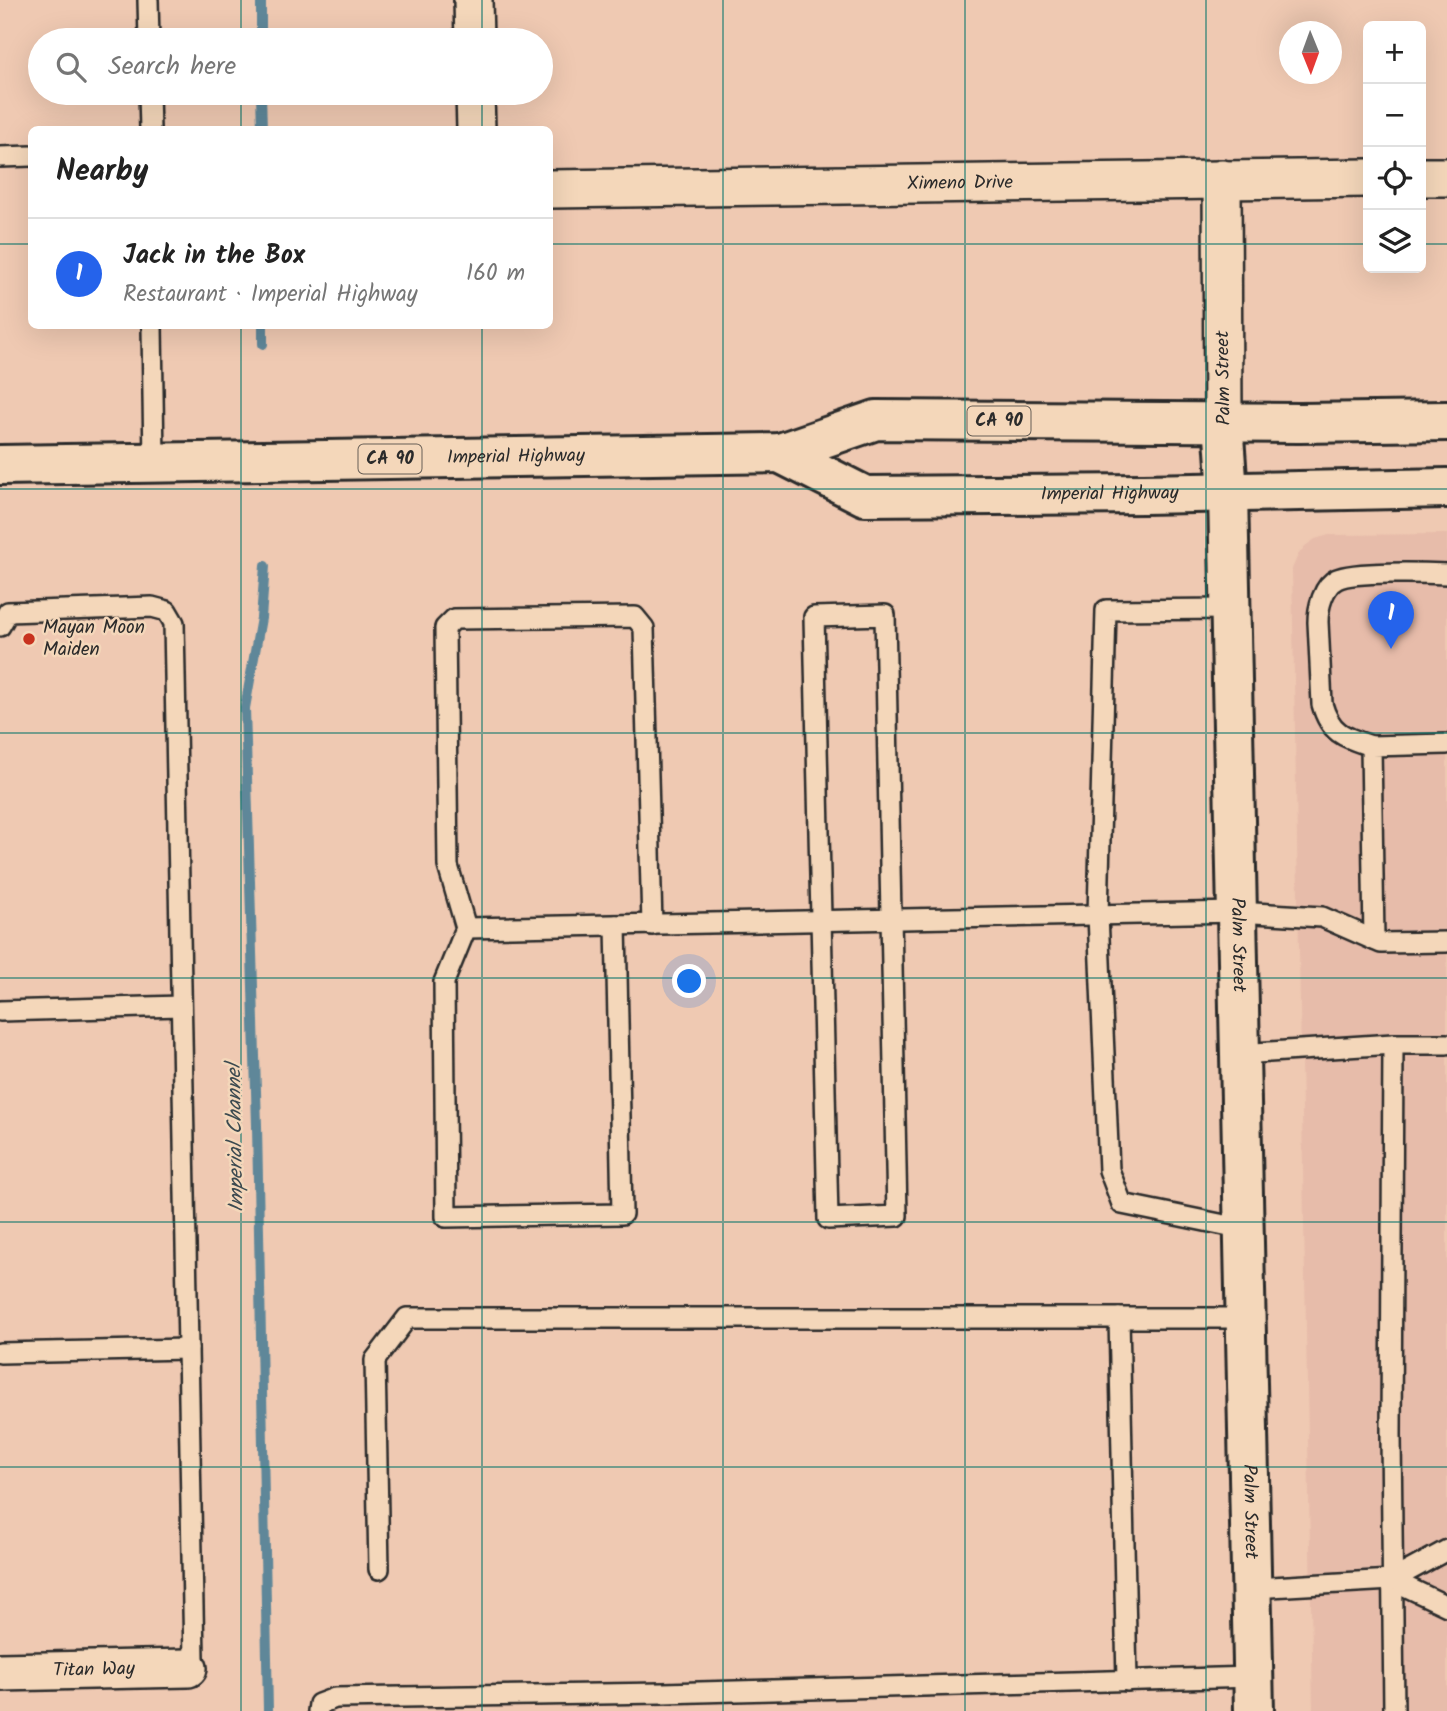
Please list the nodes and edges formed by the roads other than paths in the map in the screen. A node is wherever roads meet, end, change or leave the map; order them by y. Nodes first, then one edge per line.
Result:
1 (148, 0) edge
2 (473, 0) edge
3 (149, 28) edge
4 (474, 28) edge
5 (149, 105) edge
6 (475, 105) edge
7 (150, 126) edge
8 (476, 126) edge
9 (28, 156) edge
10 (0, 157) edge
11 (1426, 177) edge
12 (1447, 177) edge
13 (1363, 178) edge
14 (1222, 179) junction
15 (553, 189) edge
16 (152, 329) edge
17 (1447, 421) edge
18 (1223, 422) junction
19 (780, 453) junction
20 (154, 462) junction
21 (0, 465) edge
22 (1447, 488) edge
23 (1228, 493) junction
24 (1447, 574) edge
25 (1230, 609) junction
26 (0, 626) edge
27 (1447, 744) edge
28 (1371, 746) junction
29 (1237, 912) junction
30 (1098, 915) junction
31 (891, 919) junction
32 (820, 921) junction
33 (616, 925) junction
34 (652, 925) junction
35 (466, 928) junction
36 (1374, 940) junction
37 (1447, 942) edge
38 (181, 1006) junction
39 (0, 1011) edge
40 (1393, 1044) junction
41 (1447, 1044) edge
42 (1240, 1054) junction
43 (1244, 1229) junction
44 (1119, 1318) junction
45 (1246, 1318) junction
46 (188, 1349) junction
47 (0, 1353) edge
48 (1447, 1549) edge
49 (379, 1569) dead end
50 (1392, 1580) junction
51 (1252, 1588) junction
52 (1447, 1606) edge
53 (188, 1668) joint
54 (0, 1672) edge
55 (1127, 1681) junction
56 (1254, 1694) edge
57 (318, 1711) edge
58 (1394, 1711) edge

1 - 3 lane
2 - 4 street
5 - 7 lane
6 - 8 street
9 - 10 lane
11 - 12 street
13 - 14 street, Ximeno Drive
14 - 15 street, Ximeno Drive
14 - 18 street, Palm Street
16 - 20 lane
17 - 18 main road, Imperial Highway / CA 90
18 - 19 main road, Imperial Highway / CA 90
18 - 23 main road, Palm Street
19 - 20 main road, Imperial Highway / CA 90
19 - 23 main road, Imperial Highway / CA 90
20 - 21 main road, Imperial Highway / CA 90
22 - 23 main road, Imperial Highway / CA 90
23 - 25 main road, Palm Street
24 - 28 lane
25 - 29 main road, Palm Street
25 - 30 lane
26 - 38 lane
27 - 28 lane
28 - 36 lane
29 - 30 lane
29 - 36 lane
29 - 42 main road, Palm Street
30 - 31 lane
30 - 43 lane
31 - 32 lane
31 - 32 lane
31 - 32 lane
32 - 34 lane
33 - 34 lane
33 - 35 lane
33 - 35 lane
34 - 35 lane
36 - 37 lane
38 - 39 lane
38 - 46 lane
40 - 41 lane
40 - 42 lane
40 - 50 lane
42 - 43 main road, Palm Street
43 - 45 main road, Palm Street
44 - 45 lane
44 - 49 lane
44 - 55 lane
45 - 51 main road, Palm Street
46 - 47 lane
46 - 53 lane
48 - 50 lane
50 - 51 lane
50 - 52 lane
50 - 58 lane
51 - 56 main road, Palm Street
53 - 54 street, Titan Way
55 - 56 lane
55 - 57 lane

